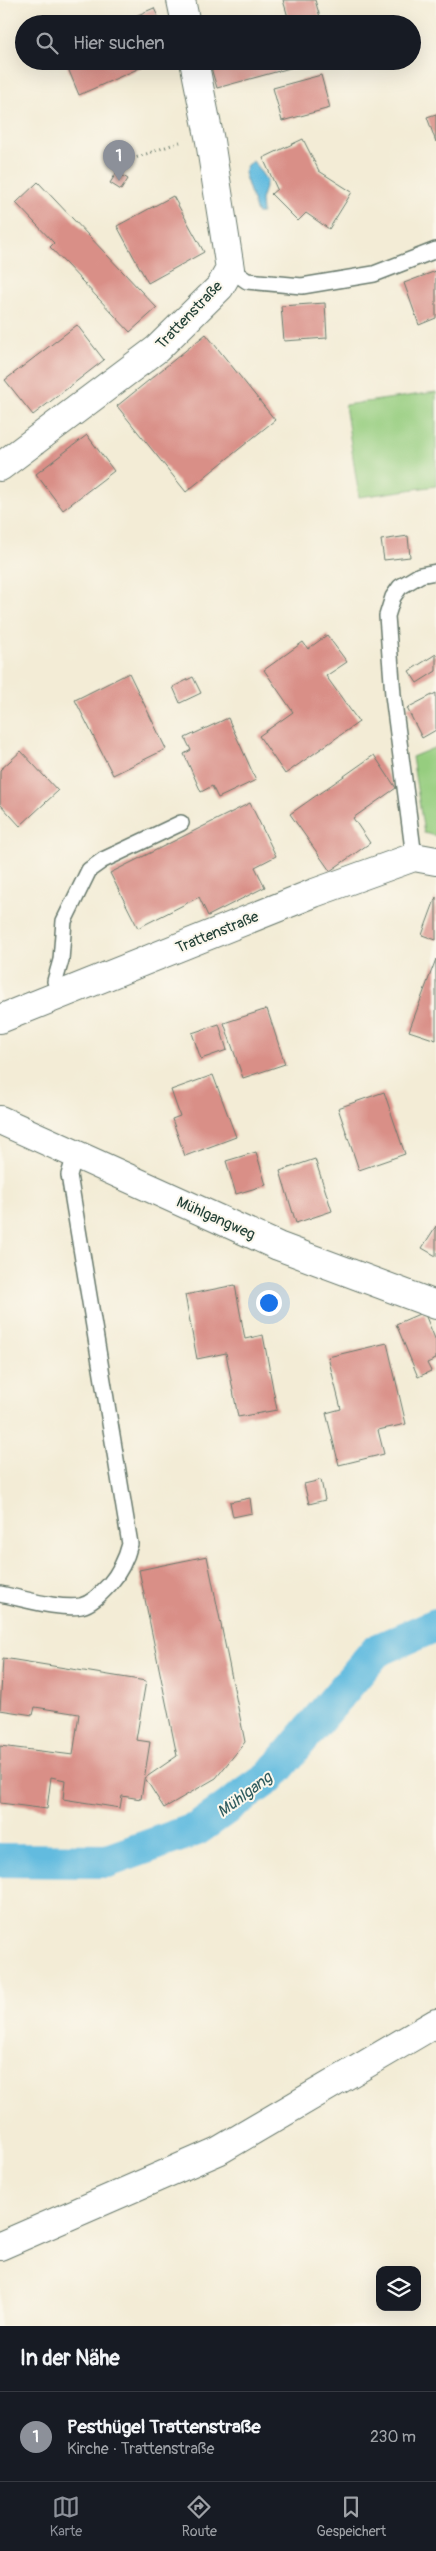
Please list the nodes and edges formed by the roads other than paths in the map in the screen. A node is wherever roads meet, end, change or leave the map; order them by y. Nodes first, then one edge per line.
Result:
1 (181, 0) edge
2 (184, 15) edge
3 (196, 70) edge
4 (436, 250) edge
5 (230, 270) junction
6 (0, 467) edge
7 (436, 572) edge
8 (181, 823) dead end
9 (425, 860) edge
10 (61, 994) junction
11 (0, 1019) edge
12 (0, 1120) edge
13 (75, 1155) junction
14 (436, 1305) edge
15 (0, 1594) edge
16 (436, 2023) edge
17 (0, 2246) edge

1 - 2 street
3 - 5 street, Trattenstraße
4 - 5 lane
5 - 6 street, Trattenstraße
7 - 9 lane
8 - 10 lane
9 - 10 street, Trattenstraße
10 - 11 street, Trattenstraße
12 - 13 street, Mühlgangweg
13 - 14 street, Mühlgangweg
13 - 15 lane
16 - 17 street

